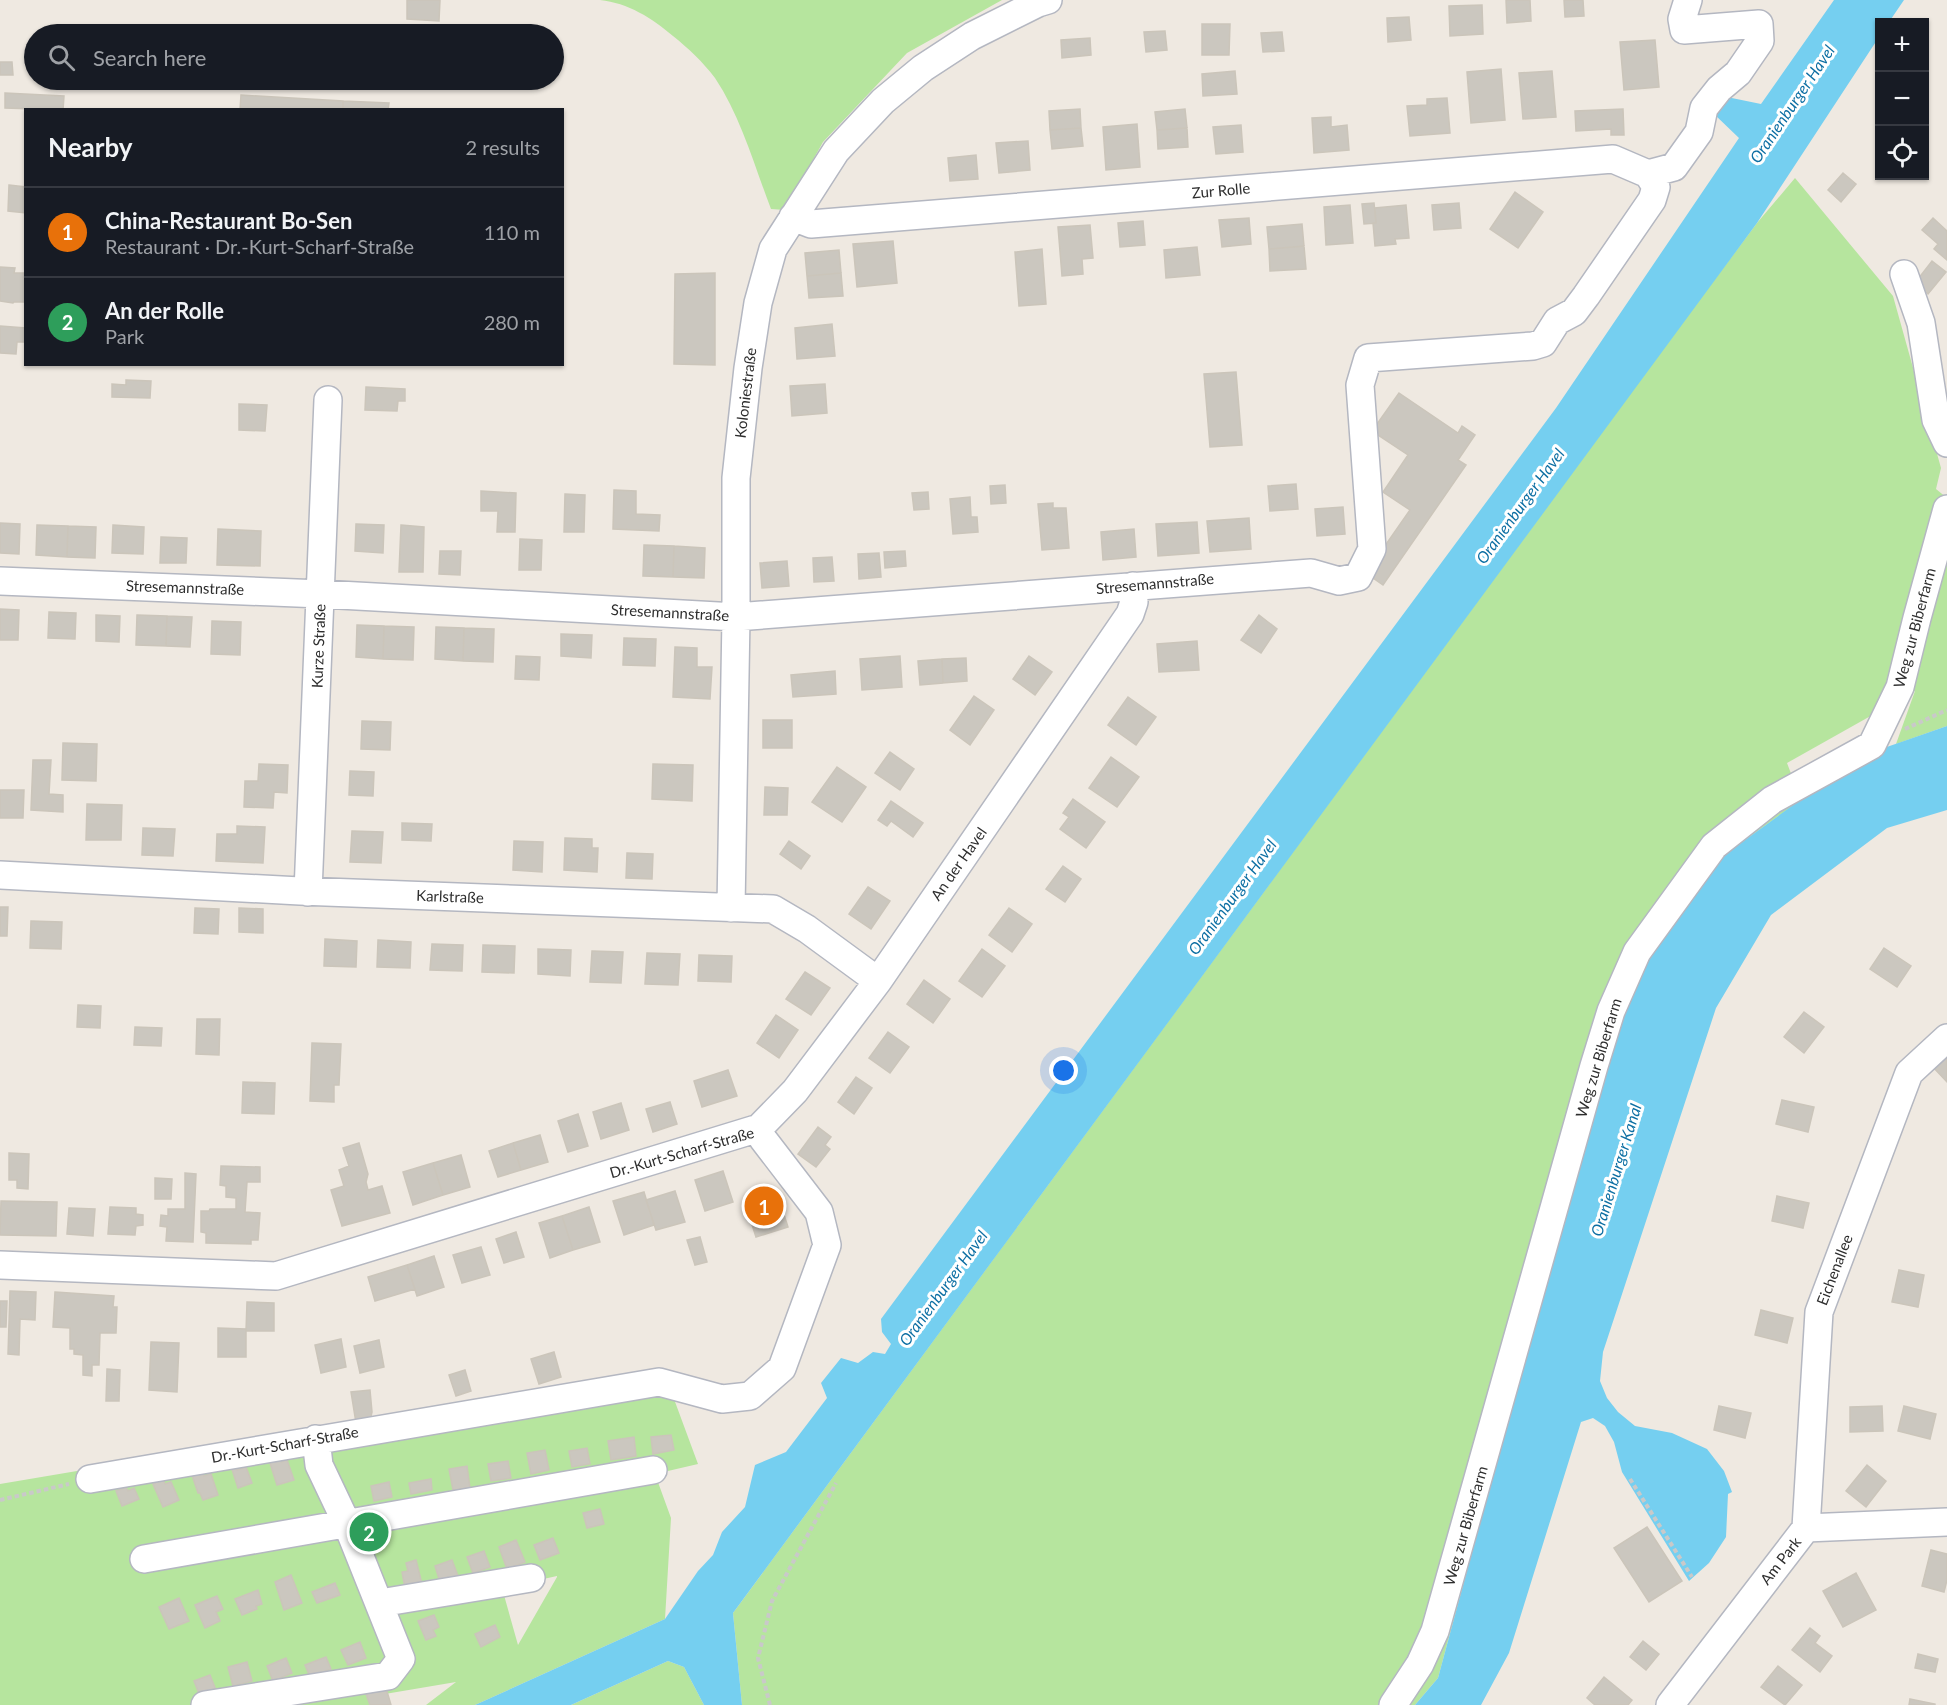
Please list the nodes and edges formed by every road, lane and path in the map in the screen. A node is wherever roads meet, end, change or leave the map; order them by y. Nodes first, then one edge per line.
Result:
1 (1688, 0) edge
2 (1042, 1) edge
3 (1648, 174) junction
4 (793, 217) junction
5 (1904, 274) dead end
6 (328, 400) dead end
7 (1947, 443) edge
8 (1947, 509) edge
9 (0, 580) edge
10 (1133, 586) junction
11 (321, 594) junction
12 (736, 616) junction
13 (1947, 710) edge
14 (1905, 730) dead end
15 (0, 875) edge
16 (308, 892) junction
17 (731, 908) junction
18 (878, 981) junction
19 (1947, 1038) edge
20 (759, 1128) junction
21 (0, 1265) edge
22 (316, 1439) junction
23 (653, 1470) dead end
24 (90, 1479) joint
25 (1630, 1479) dead end
26 (836, 1483) dead end
27 (0, 1500) edge
28 (1947, 1522) edge
29 (347, 1524) junction
30 (1806, 1528) junction
31 (144, 1559) dead end
32 (1692, 1576) dead end
33 (531, 1578) dead end
34 (380, 1603) junction
35 (205, 1705) edge
36 (770, 1705) edge
37 (1393, 1705) edge
38 (1670, 1705) edge

1 - 3 street
2 - 4 street, Koloniestraße
3 - 4 street, Zur Rolle
3 - 10 street, Stresemannstraße
4 - 12 street, Koloniestraße
5 - 7 street
6 - 11 street, Kurze Straße
8 - 37 street, Weg zur Biberfarm
9 - 11 street, Stresemannstraße
10 - 12 street, Stresemannstraße
10 - 18 street, An der Havel
11 - 12 street, Stresemannstraße
11 - 16 street, Kurze Straße
12 - 17 street, Koloniestraße
13 - 14 path
15 - 16 street, Karlstraße
16 - 17 street, Karlstraße
17 - 18 street, Karlstraße
18 - 20 street, An der Havel
19 - 30 street, Eichenallee
20 - 21 street, Dr.-Kurt-Scharf-Straße
20 - 22 street, Dr.-Kurt-Scharf-Straße
22 - 24 street, Dr.-Kurt-Scharf-Straße
22 - 29 street
23 - 29 street
24 - 27 path
25 - 32 path
26 - 36 path
28 - 30 street, Am Park
29 - 31 street
29 - 34 street
30 - 38 street, Am Park
33 - 34 street
34 - 35 street

